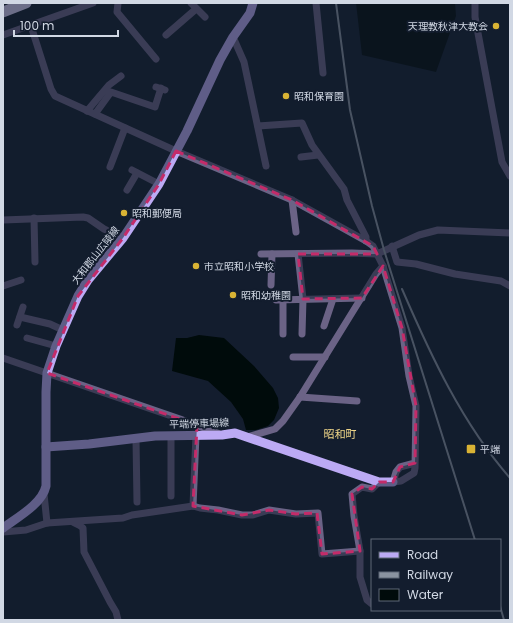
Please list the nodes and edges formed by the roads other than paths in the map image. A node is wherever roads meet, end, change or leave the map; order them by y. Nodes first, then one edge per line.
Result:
1 (26, 3) edge
2 (93, 3) edge
3 (118, 3) edge
4 (316, 3) edge
5 (474, 3) edge
6 (252, 4) edge
7 (194, 6) edge
8 (3, 12) edge
9 (205, 17) dead end
10 (30, 26) junction
11 (3, 35) edge
12 (166, 35) dead end
13 (233, 37) junction
14 (156, 59) dead end
15 (322, 73) dead end
16 (121, 76) dead end
17 (161, 88) dead end
18 (87, 111) junction
19 (95, 114) junction
20 (258, 126) junction
21 (125, 128) junction
22 (176, 151) junction
23 (318, 155) junction
24 (301, 157) dead end
25 (266, 166) dead end
26 (110, 167) dead end
27 (510, 176) edge
28 (159, 184) junction
29 (128, 190) dead end
30 (292, 200) junction
31 (34, 218) junction
32 (3, 220) edge
33 (296, 232) dead end
34 (510, 233) edge
35 (122, 238) junction
36 (366, 241) junction
37 (392, 246) junction
38 (261, 254) dead end
39 (272, 254) junction
40 (298, 254) junction
41 (377, 254) junction
42 (35, 262) dead end
43 (383, 266) junction
44 (21, 280) dead end
45 (271, 285) dead end
46 (3, 286) edge
47 (510, 286) edge
48 (362, 298) junction
49 (303, 299) junction
50 (333, 299) junction
51 (23, 307) dead end
52 (20, 317) junction
53 (17, 325) dead end
54 (324, 326) dead end
55 (63, 330) junction
56 (283, 334) dead end
57 (302, 334) dead end
58 (27, 338) dead end
59 (56, 346) junction
60 (293, 357) dead end
61 (325, 357) junction
62 (3, 358) edge
63 (47, 373) junction
64 (300, 397) junction
65 (357, 400) dead end
66 (196, 435) junction
67 (222, 435) junction
68 (171, 436) junction
69 (247, 437) junction
70 (136, 438) junction
71 (46, 447) junction
72 (415, 463) junction
73 (379, 482) junction
74 (393, 482) junction
75 (44, 494) junction
76 (171, 496) dead end
77 (137, 502) dead end
78 (193, 506) junction
79 (72, 522) junction
80 (47, 523) junction
81 (3, 528) edge
82 (3, 532) edge
83 (360, 551) junction
84 (371, 603) edge
85 (118, 620) edge

1 - 8 highway
2 - 10 street
3 - 14 street
4 - 15 street
5 - 27 street
6 - 13 main road, 大和郡山広陵線
7 - 9 street
7 - 12 street
10 - 11 street
10 - 18 street
13 - 20 street
13 - 22 main road, 大和郡山広陵線
16 - 18 street
17 - 19 street
18 - 19 street
19 - 21 street
20 - 23 street
20 - 25 street
21 - 22 street
21 - 26 street
22 - 28 main road, 大和郡山広陵線
22 - 30 street
23 - 24 street
23 - 36 street
28 - 29 street
28 - 35 main road, 大和郡山広陵線
30 - 33 street
30 - 36 street
31 - 32 street
31 - 35 street
31 - 42 street
34 - 37 street
35 - 55 main road, 大和郡山広陵線
36 - 41 street
37 - 41 street
37 - 47 street
38 - 39 street
39 - 40 street
39 - 45 street
40 - 41 street
40 - 49 street
41 - 43 street
43 - 48 street
43 - 72 street
44 - 46 street
48 - 50 street
48 - 61 street
49 - 50 street
49 - 56 street
49 - 57 street
50 - 54 street
51 - 52 street
52 - 53 street
52 - 55 street
55 - 59 main road, 大和郡山広陵線
58 - 59 street
59 - 63 main road, 大和郡山広陵線
60 - 61 street
61 - 64 street
62 - 63 street
63 - 67 street
63 - 71 main road, 大和郡山広陵線
64 - 65 street
64 - 69 street
66 - 67 main road, 平端停車場線
66 - 68 main road, 平端停車場線
66 - 78 street
67 - 69 main road, 平端停車場線
68 - 70 main road, 平端停車場線
68 - 76 street
69 - 73 main road, 平端停車場線
70 - 71 main road, 平端停車場線
70 - 77 street
71 - 75 main road, 大和郡山広陵線
72 - 74 street
72 - 74 street
73 - 74 main road, 平端停車場線
73 - 83 street
75 - 80 street
75 - 81 main road
78 - 79 street
78 - 83 street
79 - 80 street
79 - 85 street
80 - 82 street
83 - 84 street

